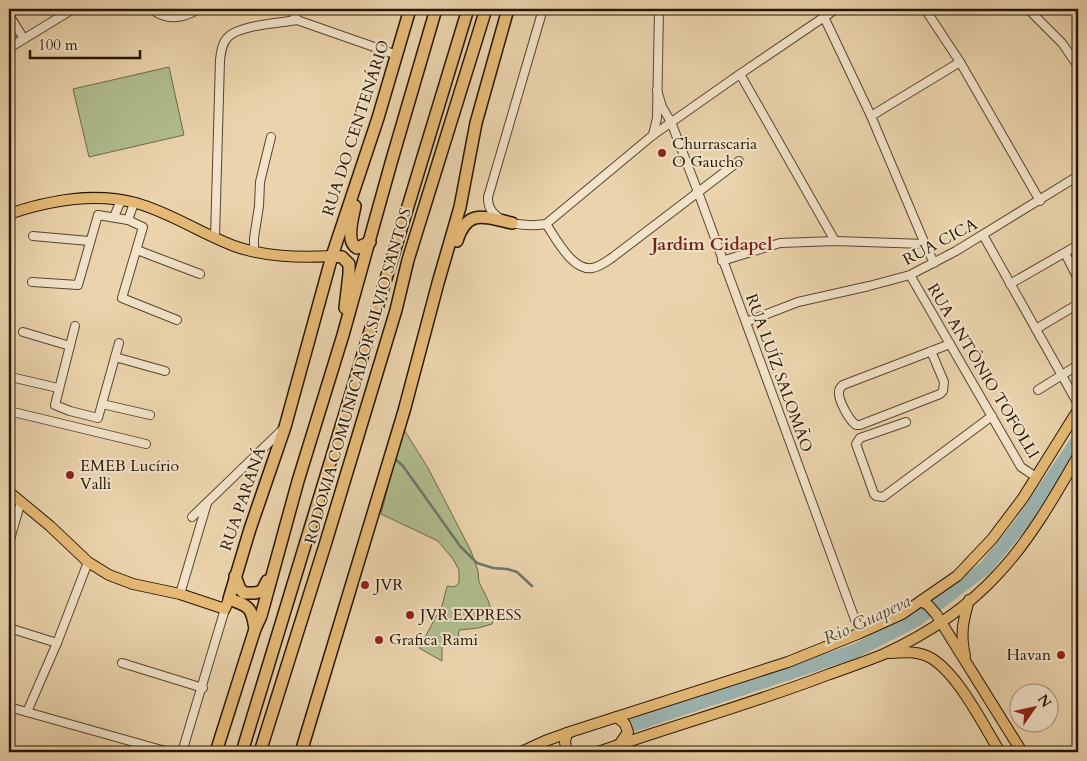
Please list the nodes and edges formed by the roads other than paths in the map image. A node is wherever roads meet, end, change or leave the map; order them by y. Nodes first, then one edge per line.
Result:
1 (73, 9) edge
2 (151, 9) edge
3 (199, 9) edge
4 (290, 9) edge
5 (410, 9) edge
6 (436, 9) edge
7 (468, 9) edge
8 (486, 9) edge
9 (508, 9) edge
10 (543, 9) edge
11 (659, 9) edge
12 (836, 9) edge
13 (925, 9) edge
14 (1028, 9) edge
15 (9, 15) edge
16 (824, 17) junction
17 (297, 20) junction
18 (24, 38) junction
19 (9, 48) edge
20 (397, 54) junction
21 (960, 62) junction
22 (1078, 66) edge
23 (740, 74) junction
24 (657, 90) junction
25 (871, 116) junction
26 (671, 122) junction
27 (653, 135) junction
28 (271, 137) dead end
29 (365, 160) junction
30 (740, 161) dead end
31 (1078, 176) edge
32 (698, 192) junction
33 (121, 200) junction
34 (1040, 201) junction
35 (134, 203) junction
36 (9, 214) edge
37 (114, 217) junction
38 (128, 220) junction
39 (512, 223) junction
40 (546, 224) junction
41 (983, 235) junction
42 (33, 236) dead end
43 (215, 237) junction
44 (90, 241) junction
45 (835, 241) junction
46 (370, 242) junction
47 (925, 244) junction
48 (1078, 245) edge
49 (137, 250) junction
50 (254, 252) junction
51 (1065, 253) junction
52 (332, 256) junction
53 (722, 261) junction
54 (934, 263) junction
55 (200, 274) dead end
56 (910, 275) junction
57 (1078, 279) edge
58 (32, 282) dead end
59 (438, 283) junction
60 (1010, 284) junction
61 (1078, 304) edge
62 (177, 320) dead end
63 (746, 322) junction
64 (75, 326) dead end
65 (1036, 329) junction
66 (23, 332) dead end
67 (119, 343) dead end
68 (950, 344) junction
69 (70, 346) junction
70 (337, 351) junction
71 (932, 351) junction
72 (115, 357) junction
73 (1078, 365) edge
74 (165, 371) dead end
75 (1061, 375) junction
76 (15, 378) dead end
77 (58, 388) junction
78 (1038, 390) dead end
79 (102, 404) junction
80 (1078, 404) edge
81 (1078, 410) edge
82 (9, 411) edge
83 (70, 411) junction
84 (84, 414) junction
85 (150, 416) dead end
86 (992, 416) junction
87 (906, 422) dead end
88 (66, 425) junction
89 (285, 426) junction
90 (80, 429) junction
91 (146, 444) dead end
92 (1078, 456) edge
93 (1036, 477) junction
94 (9, 492) edge
95 (21, 501) junction
96 (208, 502) junction
97 (31, 510) junction
98 (192, 517) dead end
99 (15, 520) junction
100 (9, 543) edge
101 (276, 561) junction
102 (88, 562) junction
103 (235, 576) junction
104 (262, 591) junction
105 (180, 594) junction
106 (969, 600) junction
107 (925, 603) junction
108 (227, 604) junction
109 (246, 605) junction
110 (938, 618) junction
111 (9, 628) edge
112 (255, 629) junction
113 (860, 634) junction
114 (56, 643) junction
115 (886, 653) junction
116 (966, 662) junction
117 (122, 663) dead end
118 (977, 680) junction
119 (203, 688) junction
120 (964, 694) junction
121 (9, 707) edge
122 (27, 712) junction
123 (617, 717) junction
124 (567, 733) junction
125 (619, 745) junction
126 (169, 752) edge
127 (182, 752) edge
128 (216, 752) edge
129 (242, 752) edge
130 (260, 752) edge
131 (301, 752) edge
132 (521, 752) edge
133 (567, 752) edge
134 (598, 752) edge
135 (1000, 752) edge
136 (1022, 752) edge

1 - 18 street
2 - 3 street
4 - 17 street
5 - 20 highway, RUA DO CENTENÁRIO
6 - 46 highway
7 - 129 highway, RODOVIA COMUNICADOR SILVIO SANTOS
8 - 130 highway, RODOVIA COMUNICADOR SILVIO SANTOS
9 - 59 highway
10 - 39 street
11 - 24 street
12 - 16 street
13 - 21 street
14 - 22 street
15 - 18 street
16 - 23 street
16 - 25 street
17 - 20 street
17 - 43 street
18 - 19 street
20 - 29 highway, RUA DO CENTENÁRIO
21 - 25 street
21 - 34 street
23 - 26 street
23 - 45 street
24 - 26 street, RUA LUÍZ SALOMÃO
24 - 27 street
25 - 47 street
26 - 27 street
26 - 32 street, RUA LUÍZ SALOMÃO
27 - 40 street
28 - 50 street
29 - 46 highway
29 - 52 highway, RUA DO CENTENÁRIO
30 - 32 street
31 - 34 street, RUA CICA
32 - 40 street
32 - 53 street, RUA LUÍZ SALOMÃO
33 - 35 main road
33 - 36 main road
33 - 37 street
34 - 41 street, RUA CICA
35 - 38 street
35 - 43 main road
37 - 38 street
37 - 44 street
38 - 49 street
39 - 40 street
39 - 59 highway
41 - 54 street, RUA CICA
41 - 60 street
42 - 44 street
43 - 50 main road
44 - 58 street
45 - 47 street
45 - 53 street
46 - 70 highway
47 - 54 street
48 - 51 street
49 - 55 street
49 - 62 street
50 - 52 main road
51 - 57 street
51 - 60 street
52 - 70 highway
52 - 89 highway, RUA PARANÁ
53 - 63 street, RUA LUÍZ SALOMÃO
54 - 56 street, RUA CICA
56 - 63 street, RUA CICA
56 - 68 street, RUA ANTÔNIO TOFOLLI
59 - 131 highway
60 - 65 street
61 - 65 street
63 - 113 street, RUA LUÍZ SALOMÃO
64 - 69 street
65 - 75 street
66 - 69 street
67 - 72 street
68 - 71 street
68 - 86 street, RUA ANTÔNIO TOFOLLI
69 - 77 street
70 - 101 highway
71 - 71 street
72 - 74 street
72 - 79 street
73 - 75 street
75 - 78 street
75 - 80 street
76 - 77 street
77 - 83 street
79 - 84 street
79 - 85 street
81 - 93 main road
82 - 88 street
83 - 84 street
83 - 88 street
84 - 90 street
86 - 87 street
86 - 93 street, RUA ANTÔNIO TOFOLLI
88 - 90 street
89 - 96 street
89 - 103 highway, RUA PARANÁ
90 - 91 street
92 - 106 main road
93 - 107 main road
94 - 95 main road
95 - 97 main road
95 - 99 street
96 - 98 street
96 - 105 street
97 - 99 street
97 - 102 main road
99 - 100 street
101 - 104 highway
101 - 112 highway
102 - 105 main road
102 - 114 street
103 - 104 highway
103 - 108 highway, RUA PARANÁ
104 - 109 highway
105 - 108 main road
106 - 110 main road
106 - 116 main road
107 - 110 main road
107 - 113 main road
108 - 109 highway
108 - 119 street, RUA PARANÁ
109 - 112 highway
110 - 115 main road
110 - 116 main road
111 - 114 street
112 - 128 highway
113 - 123 main road
114 - 122 street
115 - 120 main road
115 - 125 main road
116 - 118 main road
117 - 119 street
118 - 120 main road
118 - 136 main road
119 - 127 street, RUA PARANÁ
120 - 135 main road
121 - 122 street
122 - 126 street
123 - 124 main road
123 - 125 main road
124 - 132 main road
124 - 133 main road
125 - 134 main road

